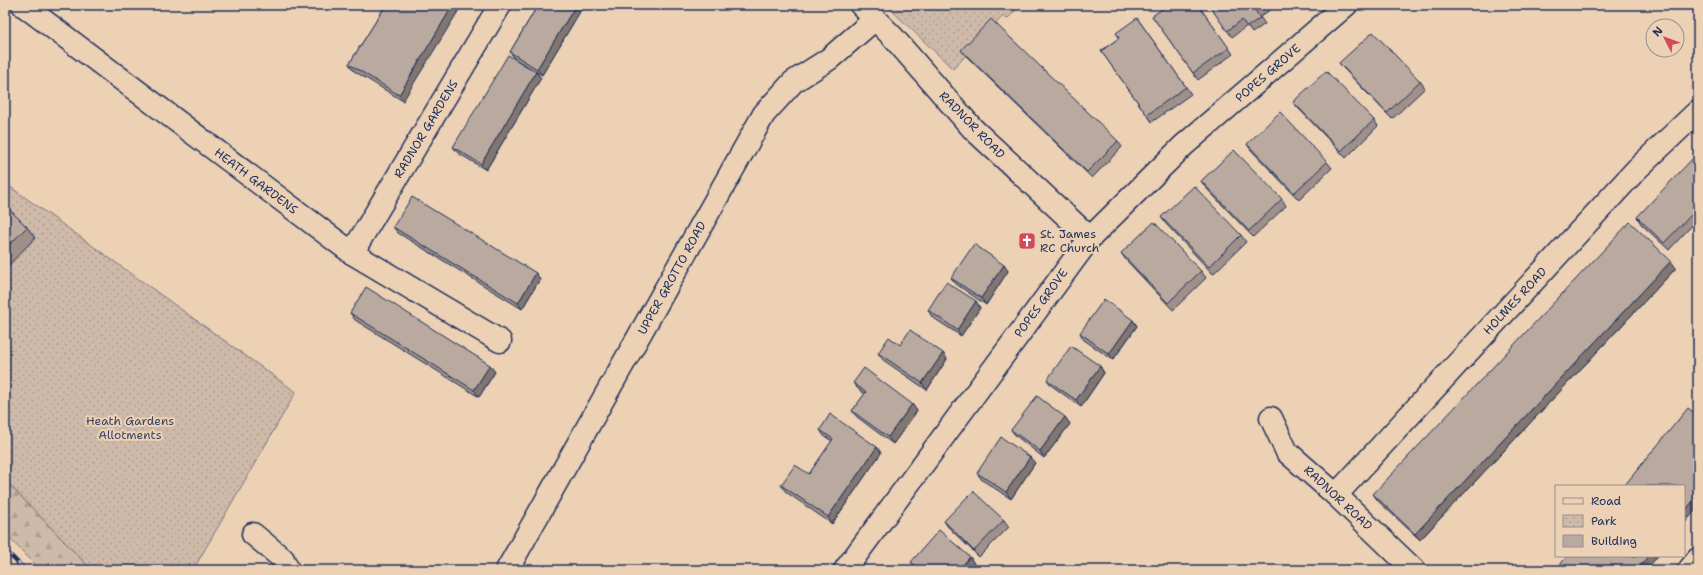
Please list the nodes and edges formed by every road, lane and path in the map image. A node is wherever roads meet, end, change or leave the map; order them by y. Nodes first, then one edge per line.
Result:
1 (24, 5) edge
2 (500, 5) edge
3 (1346, 5) edge
4 (867, 9) edge
5 (1698, 111) edge
6 (1090, 238) junction
7 (352, 253) junction
8 (500, 341) dead end
9 (1271, 418) dead end
10 (1336, 495) junction
11 (253, 534) dead end
12 (1698, 559) edge
13 (288, 570) edge
14 (507, 570) edge
15 (845, 570) edge
16 (1414, 570) edge
17 (1688, 570) edge

1 - 7 street, HEATH GARDENS
2 - 7 street, RADNOR GARDENS
3 - 6 street, POPES GROVE
4 - 6 street, RADNOR ROAD
4 - 14 street, UPPER GROTTO ROAD
5 - 10 street, HOLMES ROAD
6 - 15 street, POPES GROVE
7 - 8 street, HEATH GARDENS
9 - 10 street, RADNOR ROAD
10 - 16 street, RADNOR ROAD
11 - 13 street
12 - 17 street

